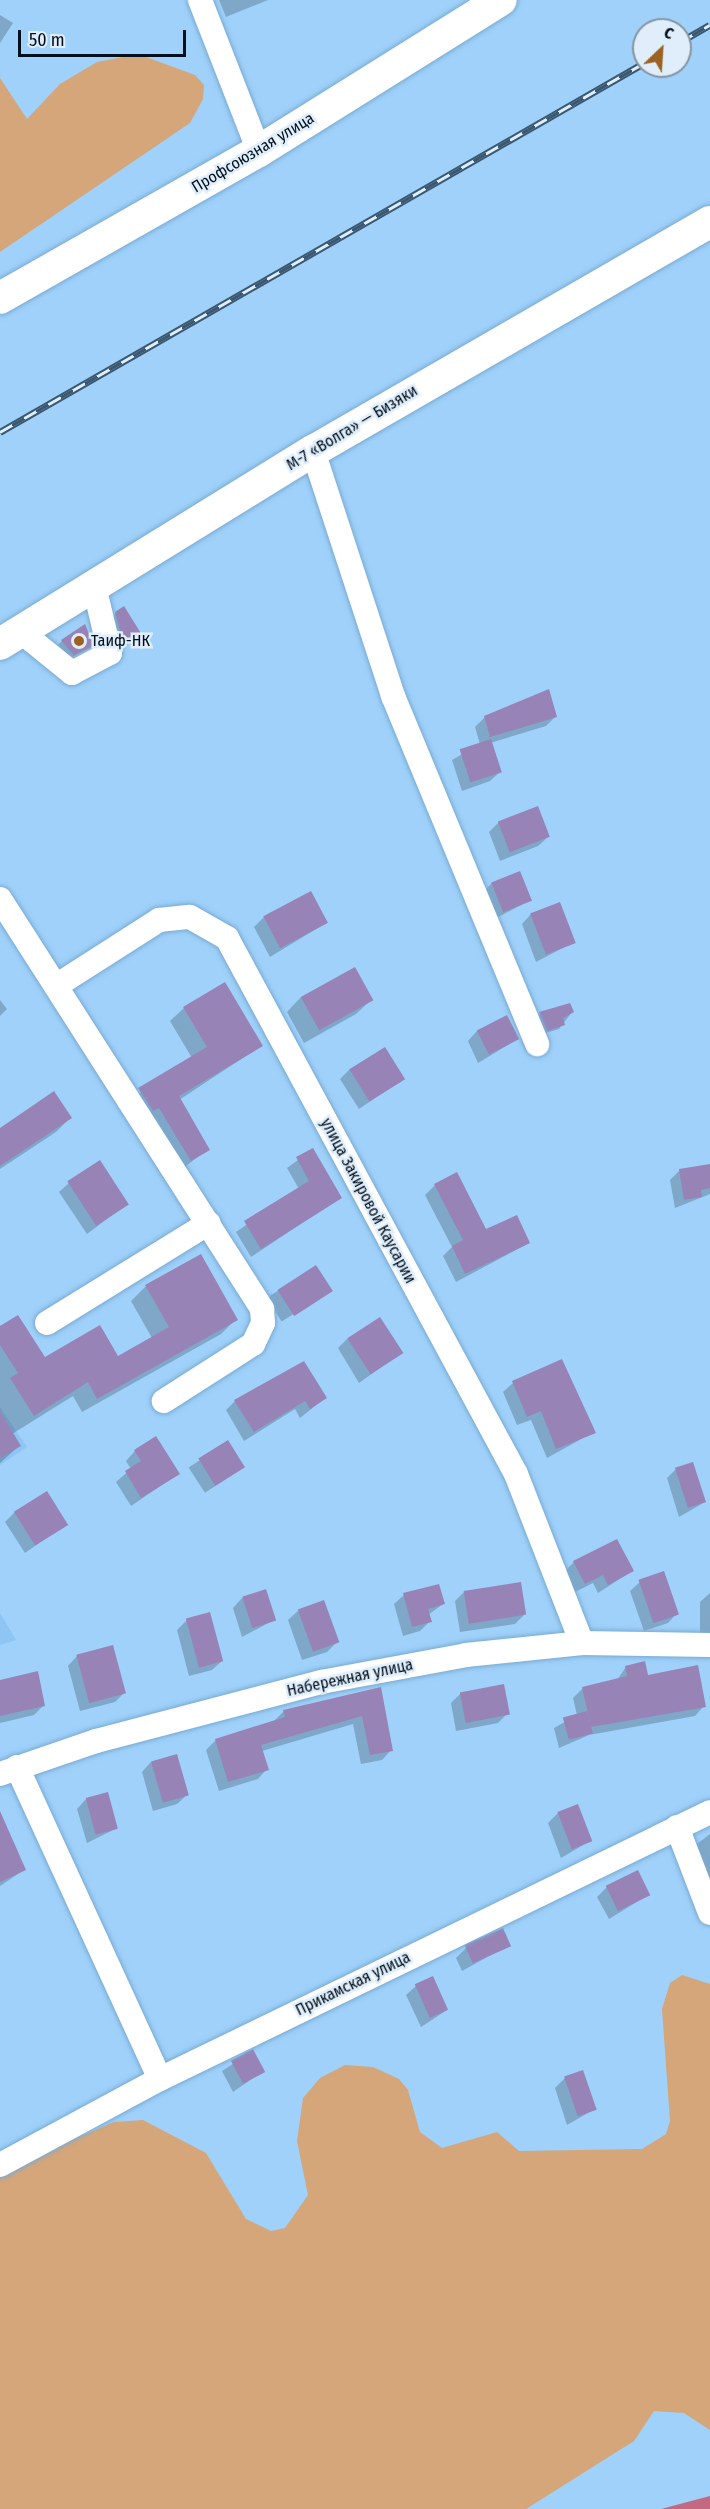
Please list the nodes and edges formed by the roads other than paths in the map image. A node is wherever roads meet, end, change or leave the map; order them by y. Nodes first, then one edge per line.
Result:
1 (200, 0) edge
2 (501, 0) edge
3 (259, 151) junction
4 (710, 222) edge
5 (0, 298) edge
6 (313, 451) junction
7 (94, 586) junction
8 (10, 637) edge
9 (0, 899) edge
10 (59, 984) junction
11 (537, 1044) dead end
12 (208, 1223) junction
13 (47, 1323) dead end
14 (164, 1401) dead end
15 (582, 1643) junction
16 (710, 1645) edge
17 (8, 1770) edge
18 (710, 1812) edge
19 (677, 1827) junction
20 (710, 1914) edge
21 (160, 2079) junction
22 (0, 2165) edge

1 - 3 street
2 - 3 main road, Профсоюзная улица
3 - 5 main road, Профсоюзная улица
4 - 6 main road, М-7 «Волга» — Бизяки
6 - 7 main road, М-7 «Волга» — Бизяки
6 - 11 street
7 - 8 main road, М-7 «Волга» — Бизяки
7 - 8 street
9 - 10 street
10 - 12 street
10 - 15 street, улица Закировой Каусарии
12 - 13 street
12 - 14 street
15 - 16 street, Набережная улица
15 - 17 street, Набережная улица
17 - 21 street
18 - 19 street, Прикамская улица
19 - 20 street
19 - 21 street, Прикамская улица
21 - 22 street, Прикамская улица

